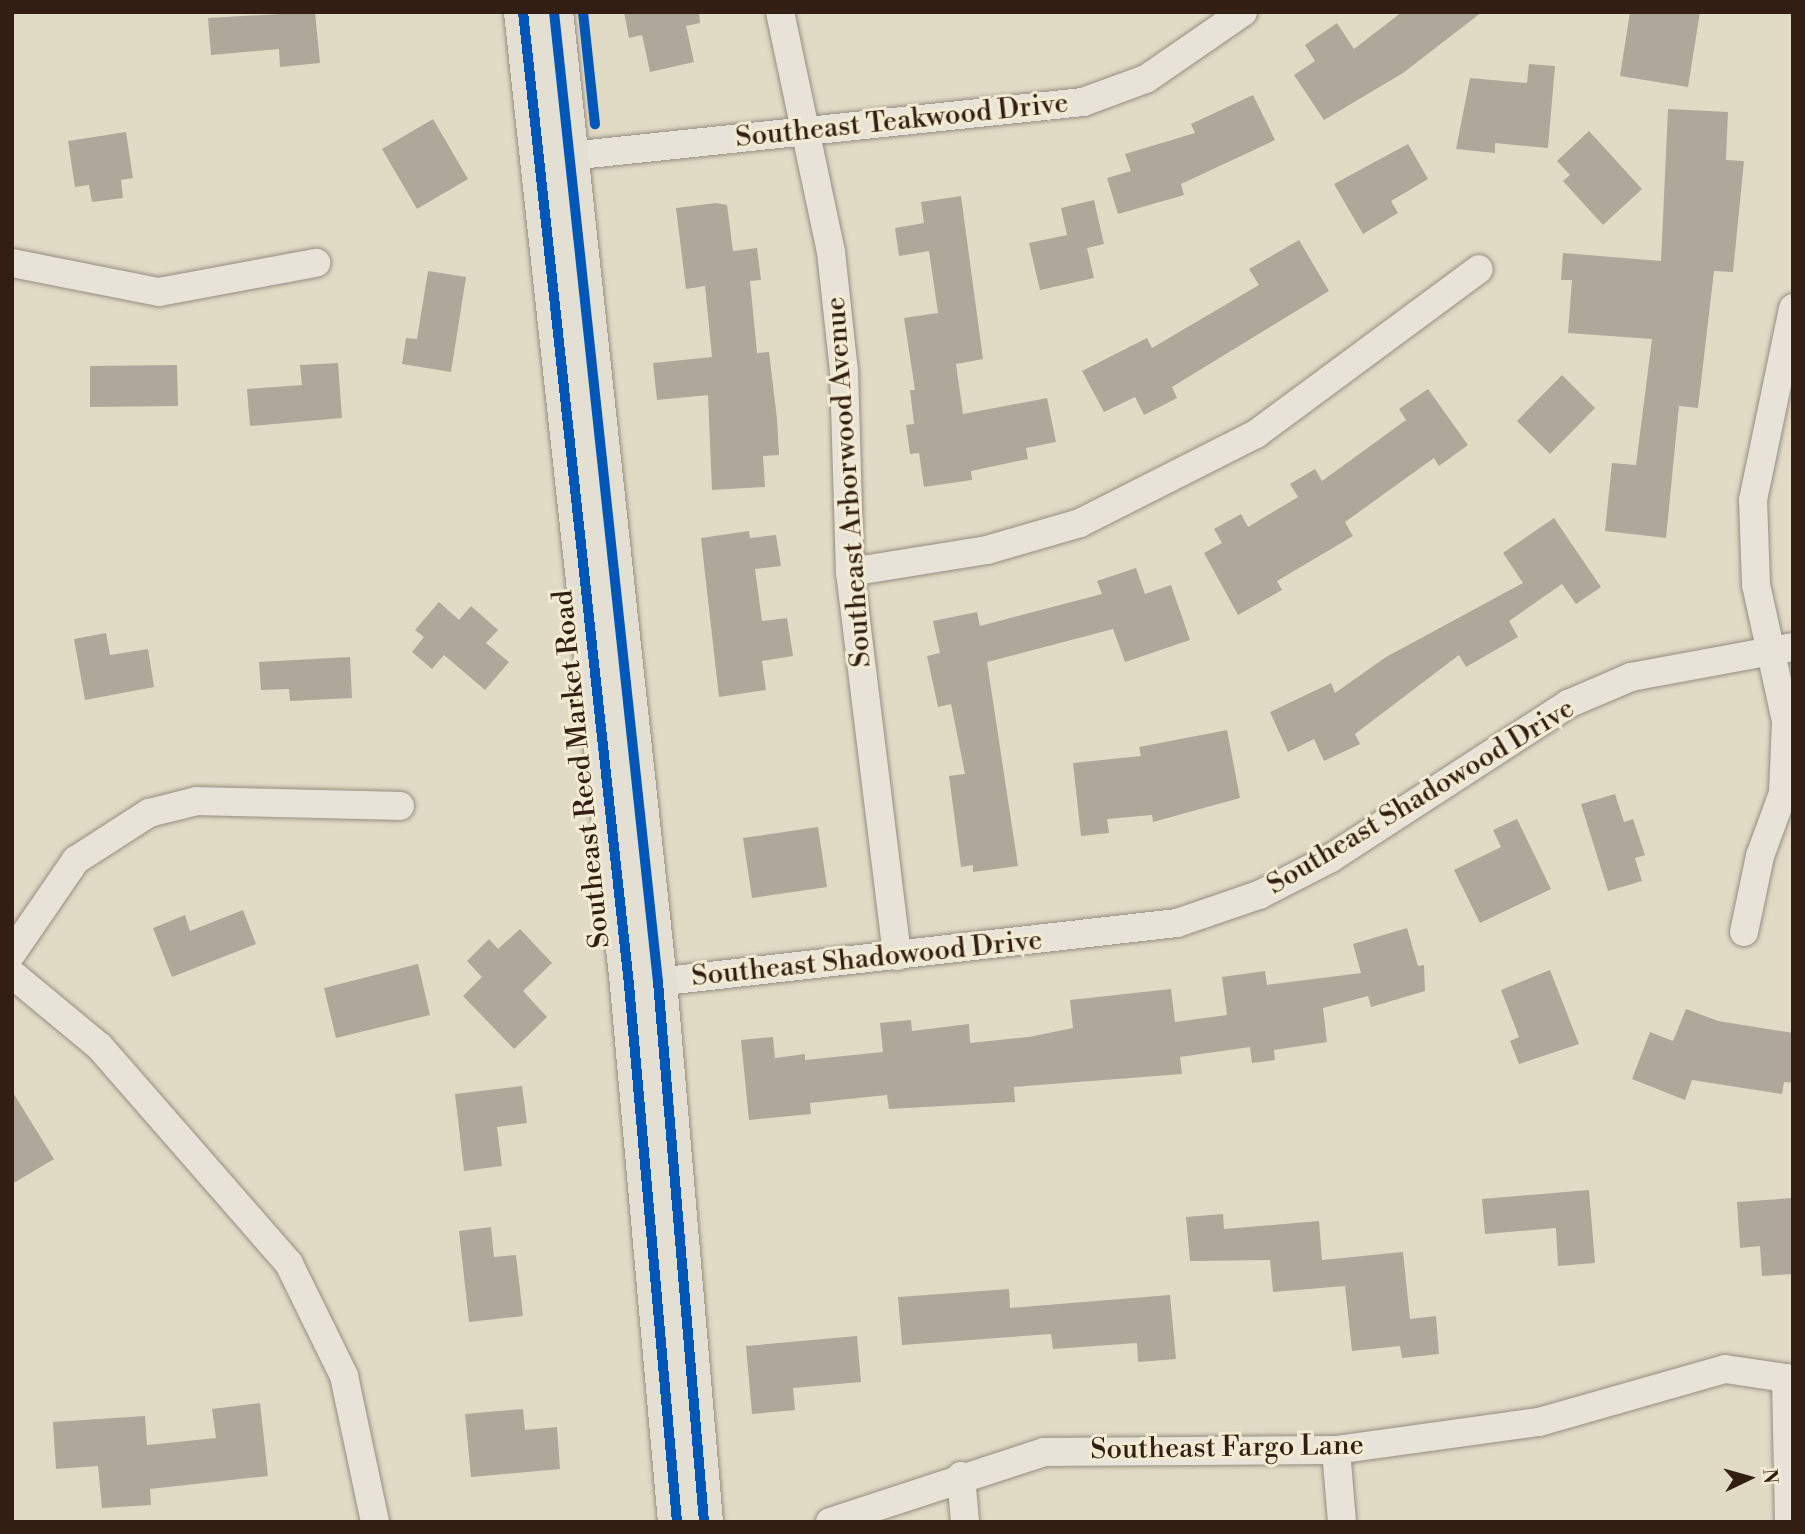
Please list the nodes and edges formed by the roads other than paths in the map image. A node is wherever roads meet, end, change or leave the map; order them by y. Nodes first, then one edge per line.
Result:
1 (523, 12) edge
2 (554, 12) edge
3 (780, 12) edge
4 (1243, 12) edge
5 (810, 129) junction
6 (555, 158) junction
7 (12, 263) edge
8 (316, 263) dead end
9 (1479, 269) dead end
10 (1793, 308) edge
11 (850, 572) junction
12 (1782, 651) edge
13 (400, 806) dead end
14 (1744, 932) dead end
15 (12, 953) edge
16 (897, 956) junction
17 (12, 974) edge
18 (643, 984) junction
19 (1789, 1379) edge
20 (1336, 1450) junction
21 (961, 1476) junction
22 (375, 1522) edge
23 (677, 1522) edge
24 (704, 1522) edge
25 (830, 1522) edge
26 (965, 1522) edge
27 (1342, 1522) edge
28 (1789, 1522) edge

1 - 6 main road, Southeast Reed Market Road
2 - 6 main road, Southeast Reed Market Road
3 - 5 street, Southeast Arborwood Avenue
4 - 5 street, Southeast Teakwood Drive
5 - 6 street, Southeast Teakwood Drive
5 - 11 street, Southeast Arborwood Avenue
6 - 18 main road, Southeast Reed Market Road
7 - 8 street
9 - 11 street
10 - 12 street
11 - 16 street, Southeast Arborwood Avenue
12 - 14 street
12 - 16 street, Southeast Shadowood Drive
13 - 15 street
16 - 18 street, Southeast Shadowood Drive
17 - 22 street
18 - 23 main road, Southeast Reed Market Road
18 - 24 main road, Southeast Reed Market Road
19 - 20 street, Southeast Fargo Lane
19 - 28 street
20 - 21 street, Southeast Fargo Lane
20 - 27 street
21 - 25 street, Southeast Fargo Lane
21 - 26 street

